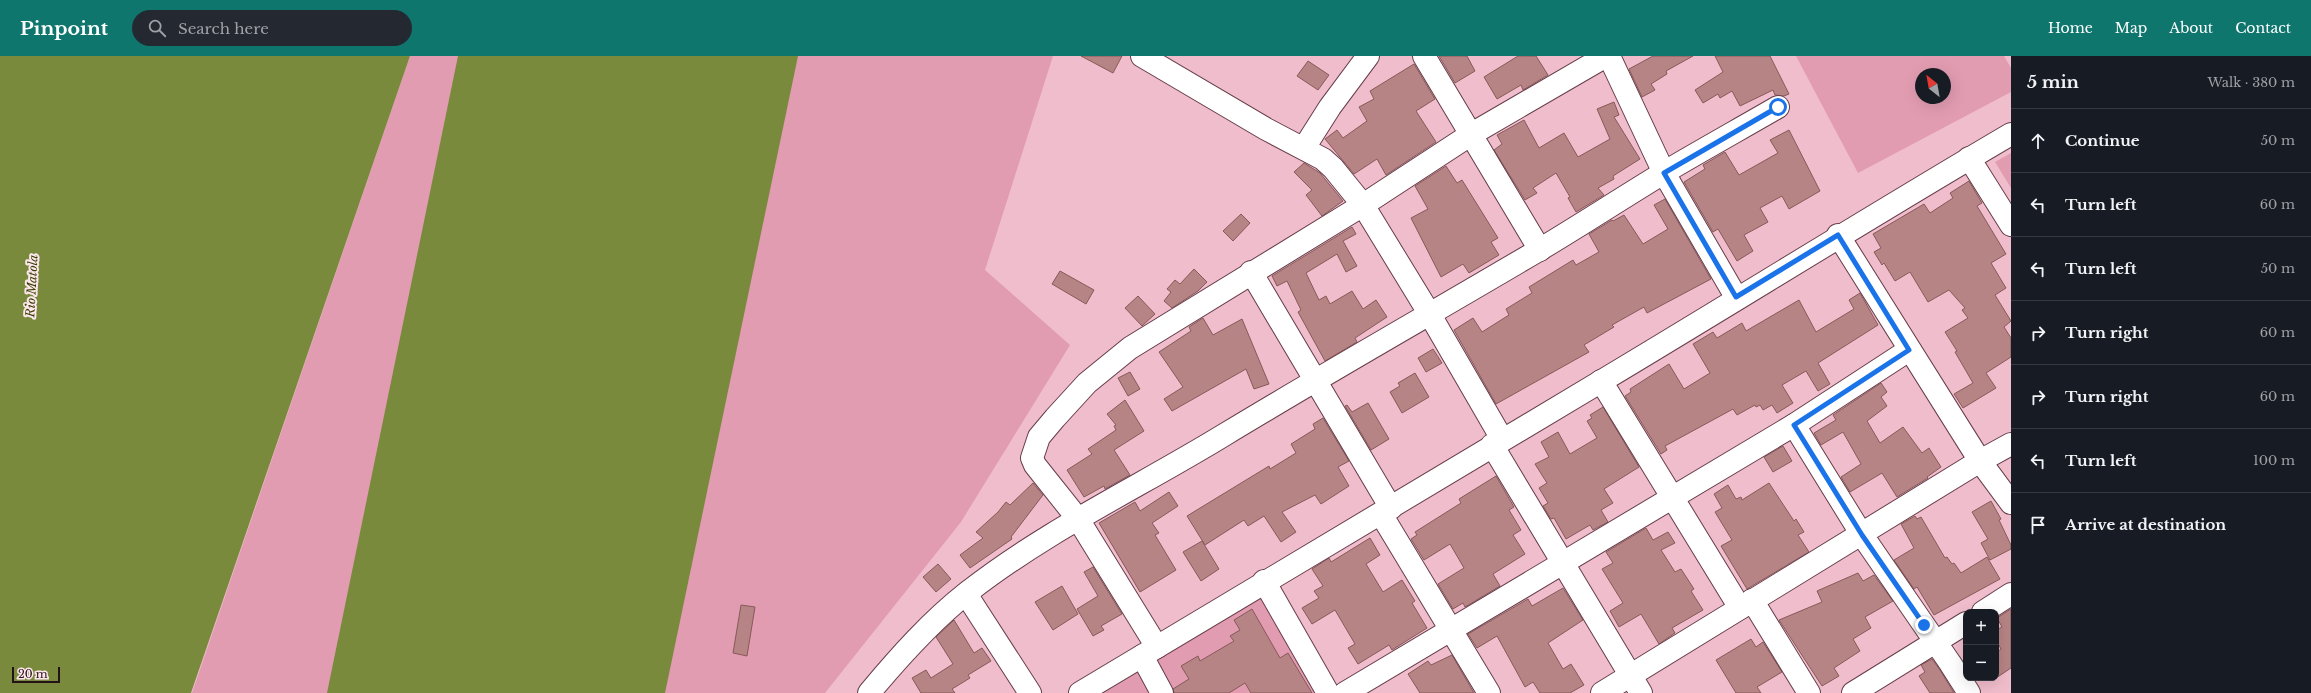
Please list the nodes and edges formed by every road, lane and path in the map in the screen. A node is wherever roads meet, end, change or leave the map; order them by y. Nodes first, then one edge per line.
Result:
1 (1142, 56) edge
2 (1368, 56) edge
3 (1424, 56) edge
4 (1606, 56) edge
5 (1609, 56) edge
6 (1778, 107) dead end
7 (2011, 134) edge
8 (1470, 136) junction
9 (1304, 148) junction
10 (1969, 158) junction
11 (1664, 173) junction
12 (1363, 205) junction
13 (2011, 225) edge
14 (1838, 235) junction
15 (1540, 250) junction
16 (1251, 272) junction
17 (1736, 297) junction
18 (1429, 313) junction
19 (1909, 350) junction
20 (1316, 379) junction
21 (1602, 381) junction
22 (1794, 425) junction
23 (1497, 442) junction
24 (2011, 444) edge
25 (1980, 461) junction
26 (1673, 497) junction
27 (2011, 503) edge
28 (1386, 511) junction
29 (1078, 519) junction
30 (1862, 535) junction
31 (1562, 562) junction
32 (1264, 581) junction
33 (966, 594) junction
34 (2011, 594) edge
35 (1746, 604) junction
36 (1988, 609) edge
37 (1963, 625) edge
38 (1451, 630) junction
39 (1936, 642) junction
40 (1149, 652) junction
41 (1635, 685) edge
42 (869, 693) edge
43 (1030, 693) edge
44 (1080, 693) edge
45 (1162, 693) edge
46 (1328, 693) edge
47 (1345, 693) edge
48 (1489, 693) edge
49 (1602, 693) edge
50 (1809, 693) edge
51 (1853, 693) edge
52 (1968, 693) edge

1 - 9 street
2 - 9 street
3 - 8 street
4 - 8 street
5 - 11 street
6 - 11 street
7 - 10 street
8 - 12 street
8 - 15 street
9 - 12 street
10 - 13 street
10 - 14 street
11 - 15 street
11 - 17 street
12 - 16 street
12 - 18 street
14 - 17 street
14 - 19 street
15 - 18 street
16 - 20 street
16 - 29 street
17 - 21 street
18 - 20 street
18 - 23 street
19 - 22 street
19 - 25 street
20 - 28 street
20 - 29 street
21 - 23 street
21 - 26 street
22 - 26 street
22 - 30 street
23 - 28 street
23 - 31 street
24 - 25 street
25 - 27 street
25 - 30 street
26 - 31 street
26 - 35 street
28 - 32 street
28 - 38 street
29 - 33 street
29 - 40 street
30 - 35 street
30 - 39 street
31 - 38 street
31 - 41 street
32 - 40 street
32 - 46 street
33 - 42 street
33 - 43 street
34 - 36 street
35 - 41 street
35 - 50 street
37 - 39 street
38 - 47 street
38 - 48 street
39 - 51 street
39 - 52 street
40 - 44 street
40 - 45 street
41 - 49 street

